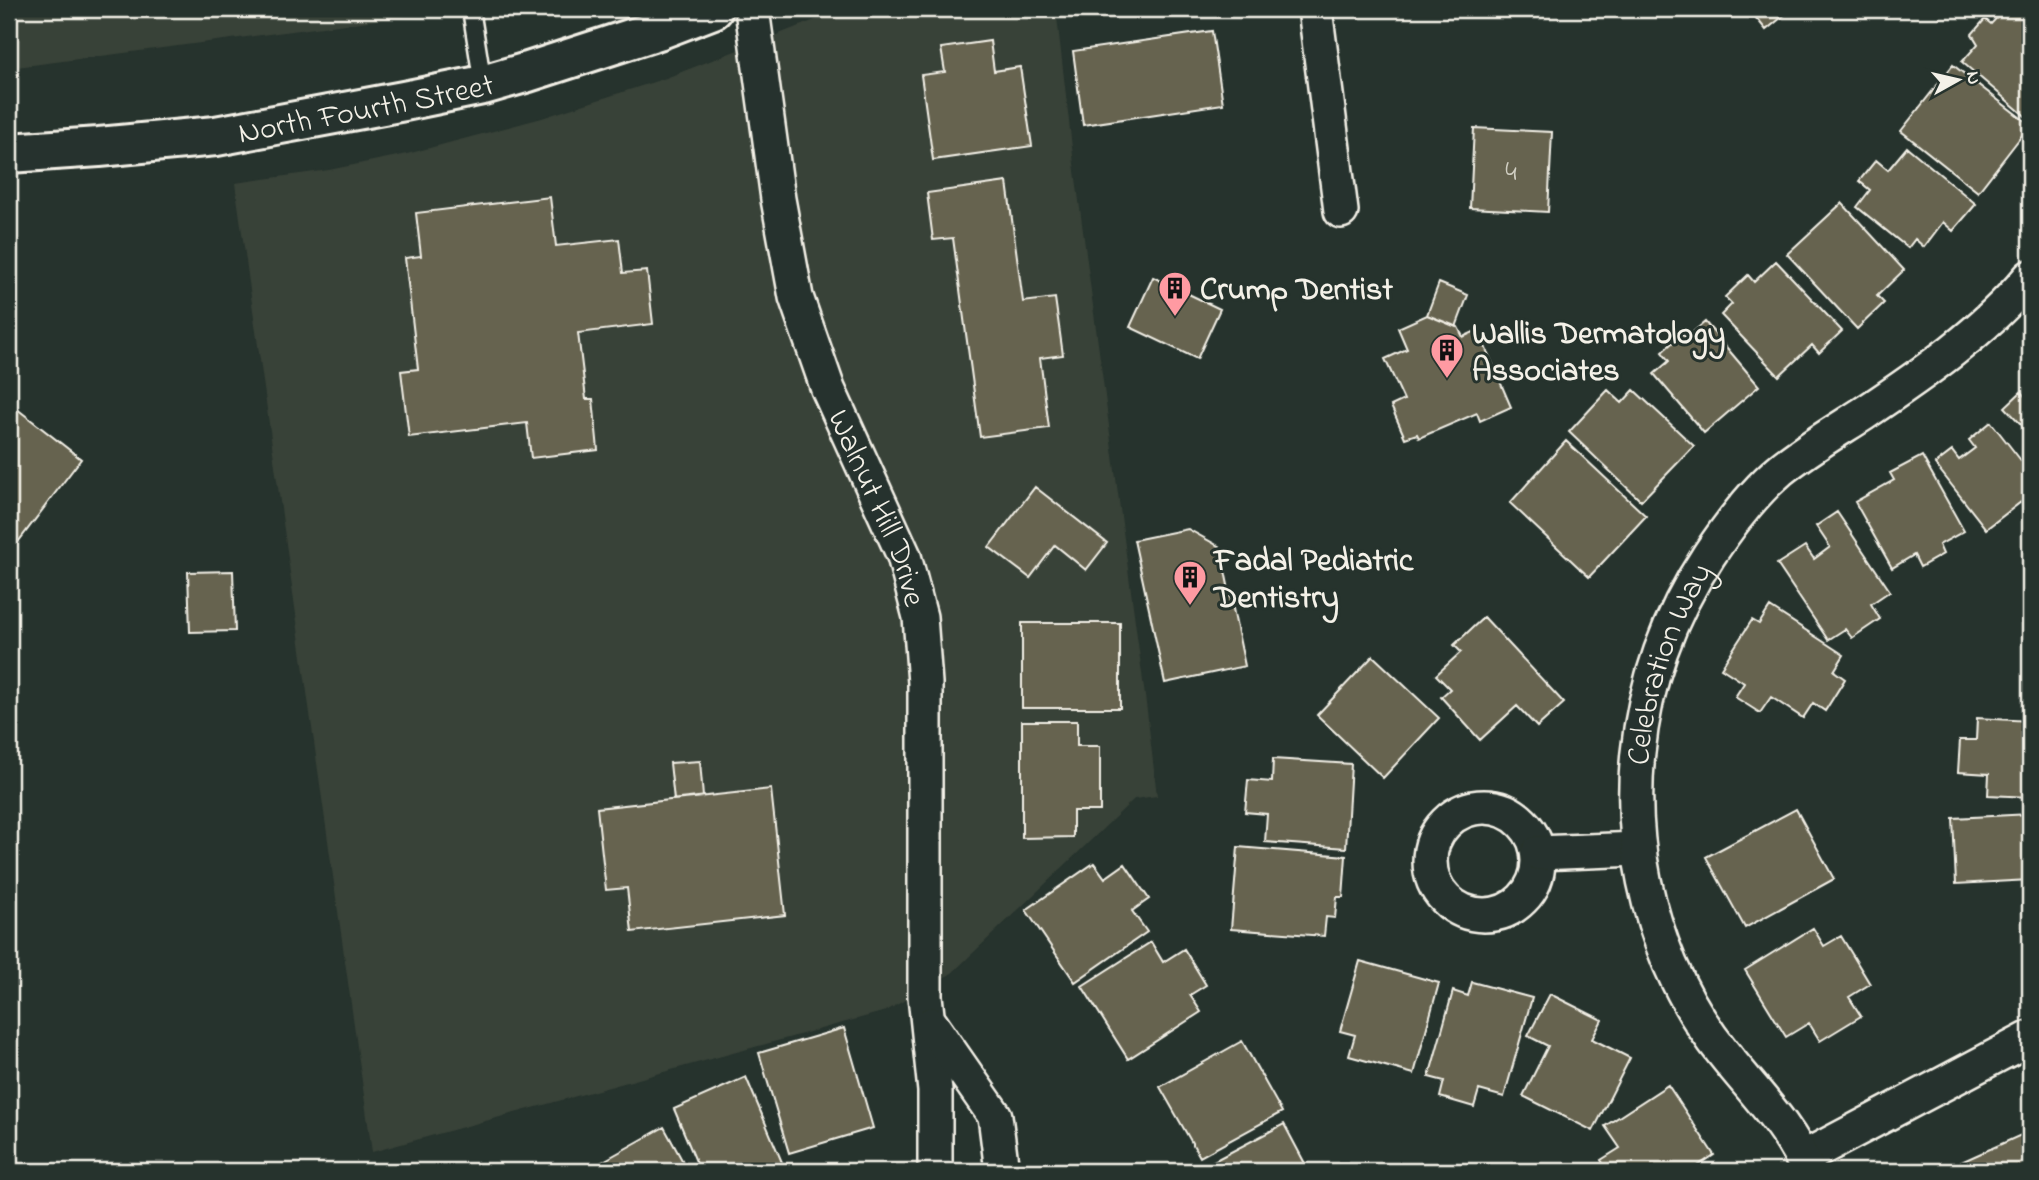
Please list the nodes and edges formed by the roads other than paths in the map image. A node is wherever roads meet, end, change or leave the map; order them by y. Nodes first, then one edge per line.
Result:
1 (471, 9) edge
2 (713, 9) edge
3 (751, 9) edge
4 (1315, 9) edge
5 (483, 85) junction
6 (9, 153) edge
7 (1342, 211) dead end
8 (2030, 277) edge
9 (1638, 849) junction
10 (1538, 853) dead end
11 (926, 1017) junction
12 (2030, 1038) edge
13 (1806, 1165) edge
14 (935, 1171) edge
15 (1002, 1171) edge

1 - 5 lane
2 - 5 main road, North Fourth Street
3 - 11 street, Walnut Hill Drive
4 - 7 street
5 - 6 main road, North Fourth Street
8 - 9 street, Celebration Way
9 - 10 street
9 - 13 street, Celebration Way
11 - 14 street, Walnut Hill Drive
11 - 15 street
12 - 13 street, Celebration Way

